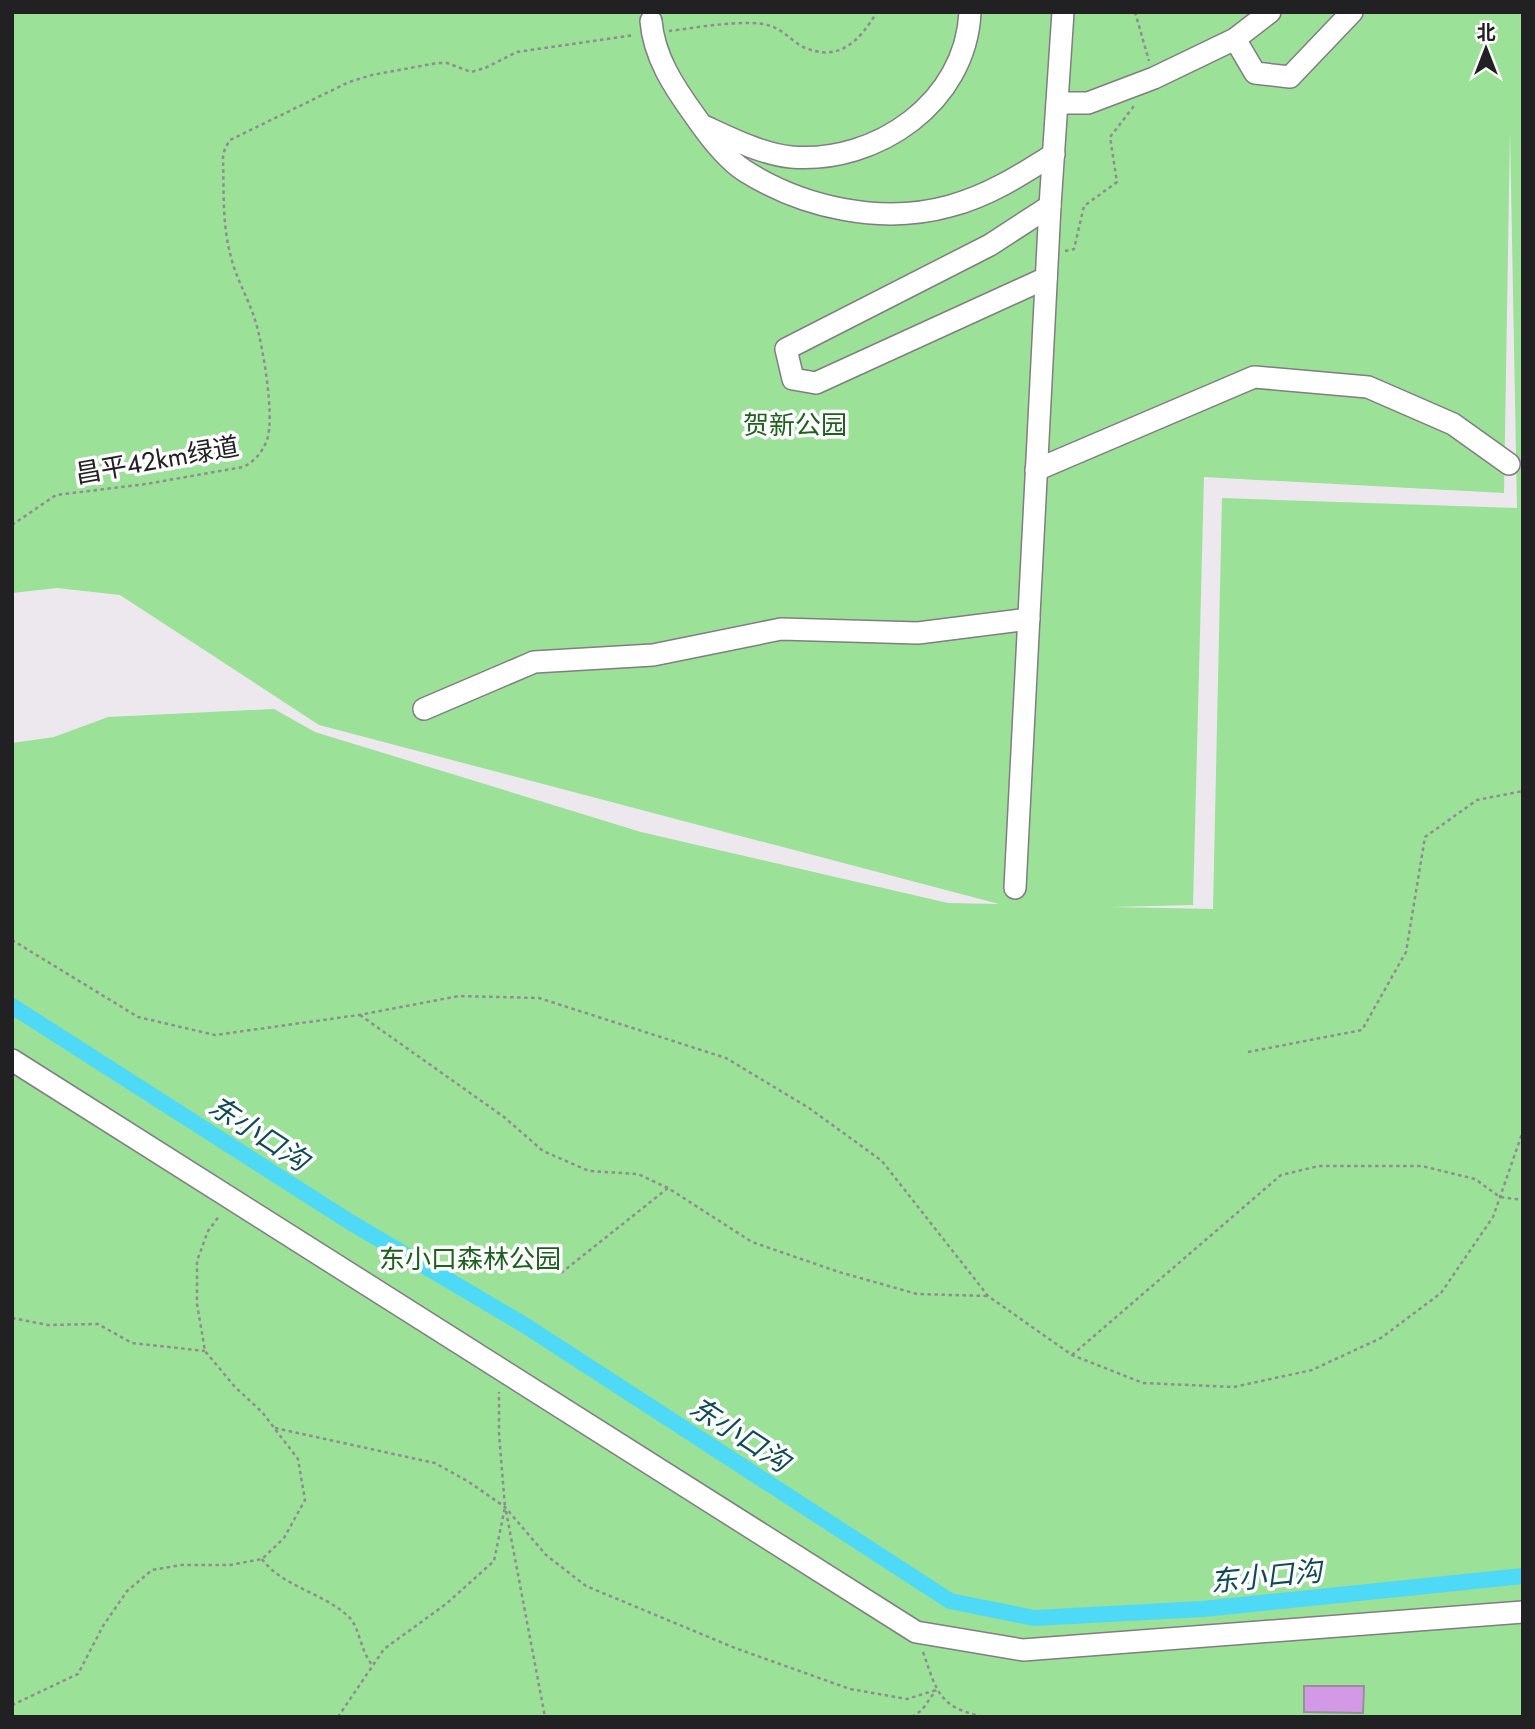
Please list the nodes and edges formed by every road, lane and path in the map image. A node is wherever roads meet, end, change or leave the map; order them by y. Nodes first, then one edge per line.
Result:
1 (877, 12) edge
2 (970, 12) edge
3 (1063, 12) edge
4 (1135, 12) edge
5 (1270, 12) edge
6 (1352, 12) edge
7 (651, 27) junction
8 (1235, 39) junction
9 (1154, 78) junction
10 (1058, 103) junction
11 (700, 124) junction
12 (1054, 154) junction
13 (1050, 206) junction
14 (1048, 254) junction
15 (1046, 278) junction
16 (1509, 464) dead end
17 (1036, 470) junction
18 (12, 525) edge
19 (1029, 619) junction
20 (424, 709) dead end
21 (1523, 791) edge
22 (1014, 888) dead end
23 (12, 940) edge
24 (359, 1014) junction
25 (1248, 1052) dead end
26 (12, 1060) edge
27 (1523, 1130) edge
28 (668, 1188) junction
29 (1500, 1197) junction
30 (233, 1198) junction
31 (1523, 1200) edge
32 (561, 1273) dead end
33 (988, 1296) junction
34 (12, 1318) edge
35 (205, 1351) junction
36 (1072, 1355) junction
37 (500, 1367) junction
38 (274, 1428) junction
39 (505, 1507) junction
40 (262, 1559) junction
41 (1523, 1612) edge
42 (916, 1632) junction
43 (373, 1666) junction
44 (936, 1690) junction
45 (12, 1705) edge
46 (338, 1717) edge
47 (545, 1717) edge
48 (912, 1717) edge
49 (985, 1717) edge
50 (1177, 1717) edge
51 (1213, 1717) edge

1 - 7 path, 昌平42km绿道
2 - 11 street
3 - 10 street
4 - 9 path
5 - 8 street
6 - 8 street
7 - 11 street
7 - 18 path, 昌平42km绿道
8 - 9 street
9 - 10 street
9 - 14 path
10 - 12 street
11 - 12 street
12 - 13 street
13 - 14 street
13 - 15 street
14 - 15 street
15 - 17 street
16 - 17 street
17 - 19 street
19 - 20 street
19 - 22 street
21 - 25 path
23 - 24 path
24 - 28 path
24 - 33 path
26 - 30 street
27 - 29 path
28 - 32 path
28 - 33 path
29 - 31 path
29 - 36 path
29 - 36 path
30 - 35 path
30 - 37 street
33 - 36 path
34 - 35 path
35 - 38 path
37 - 39 path
37 - 42 street
38 - 39 path
38 - 40 path
39 - 43 path
39 - 44 path
39 - 47 path
40 - 43 path
40 - 45 path
41 - 42 street
42 - 44 path
43 - 46 path
44 - 48 path
44 - 49 path
50 - 51 path

